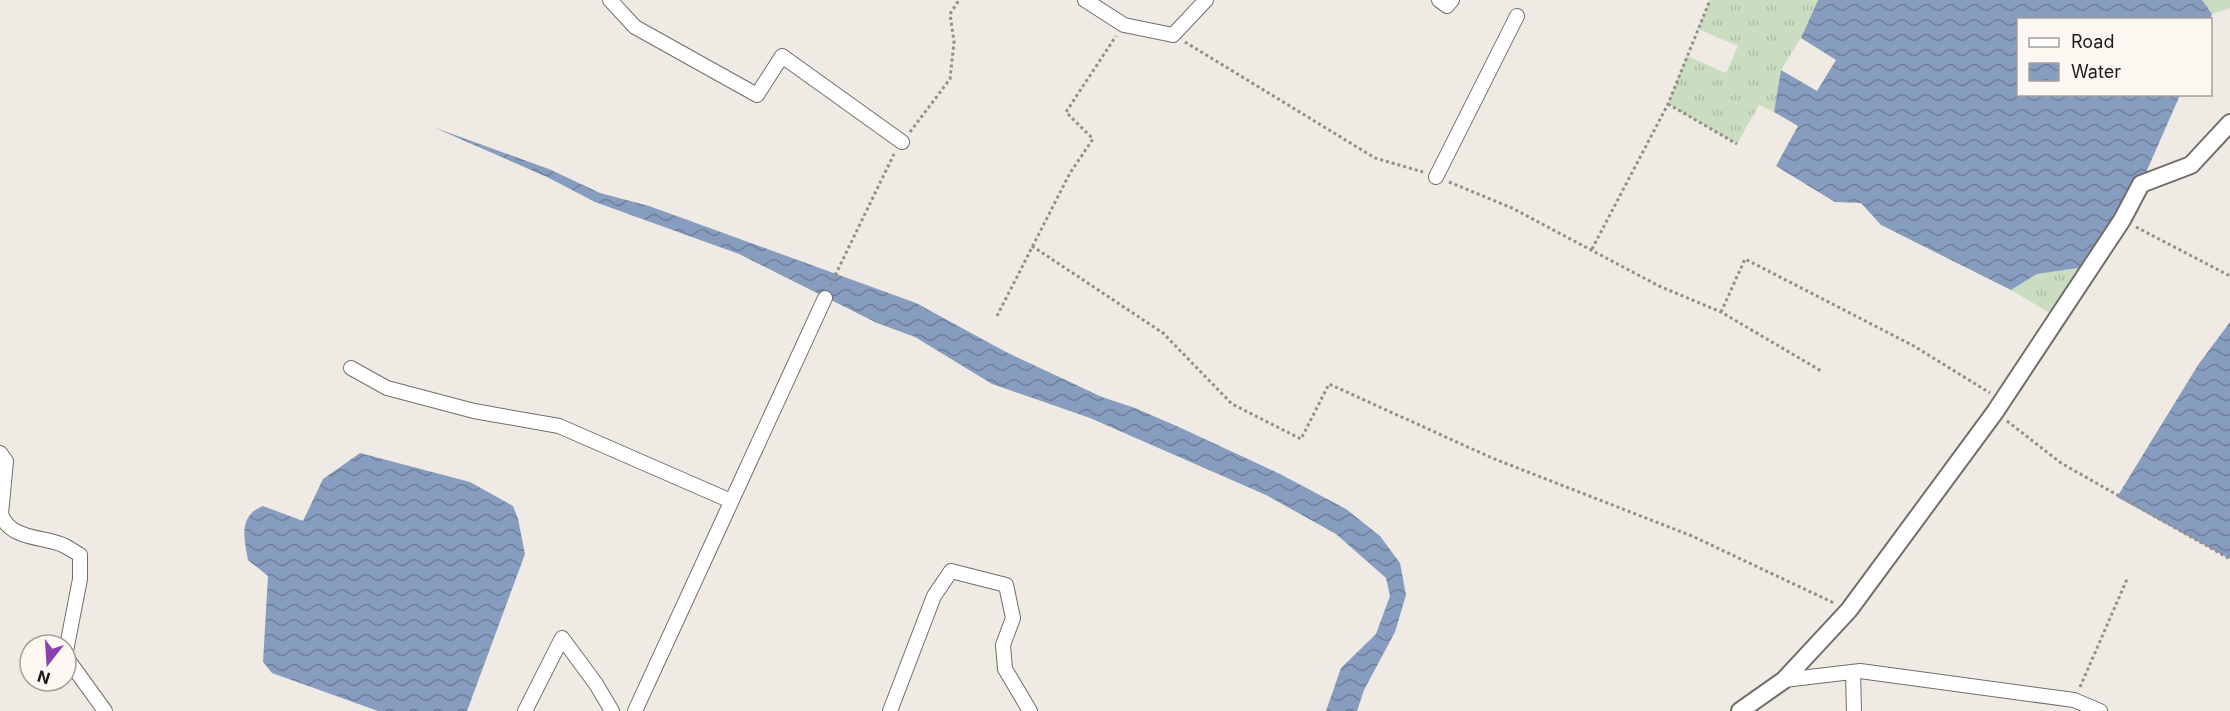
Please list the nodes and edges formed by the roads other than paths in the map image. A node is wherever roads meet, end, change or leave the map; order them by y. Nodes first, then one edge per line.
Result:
1 (610, 0) edge
2 (1085, 0) edge
3 (1206, 0) edge
4 (1439, 0) edge
5 (1452, 0) edge
6 (1517, 16) dead end
7 (2230, 123) edge
8 (902, 142) dead end
9 (1436, 177) road end
10 (825, 298) dead end
11 (351, 369) dead end
12 (0, 453) edge
13 (731, 501) junction
14 (70, 633) edge
15 (1853, 672) junction
16 (78, 674) edge
17 (1784, 680) junction
18 (105, 711) edge
19 (525, 711) edge
20 (612, 711) edge
21 (636, 711) edge
22 (890, 711) edge
23 (1030, 711) edge
24 (1740, 711) edge
25 (1854, 711) edge
26 (2100, 711) edge

1 - 8 street
2 - 3 street
4 - 5 street
6 - 9 street
7 - 17 street
10 - 13 street
11 - 13 street
12 - 14 street
13 - 21 street
15 - 17 street
15 - 25 street
15 - 26 street
16 - 18 street
17 - 24 street
19 - 20 street
22 - 23 street

